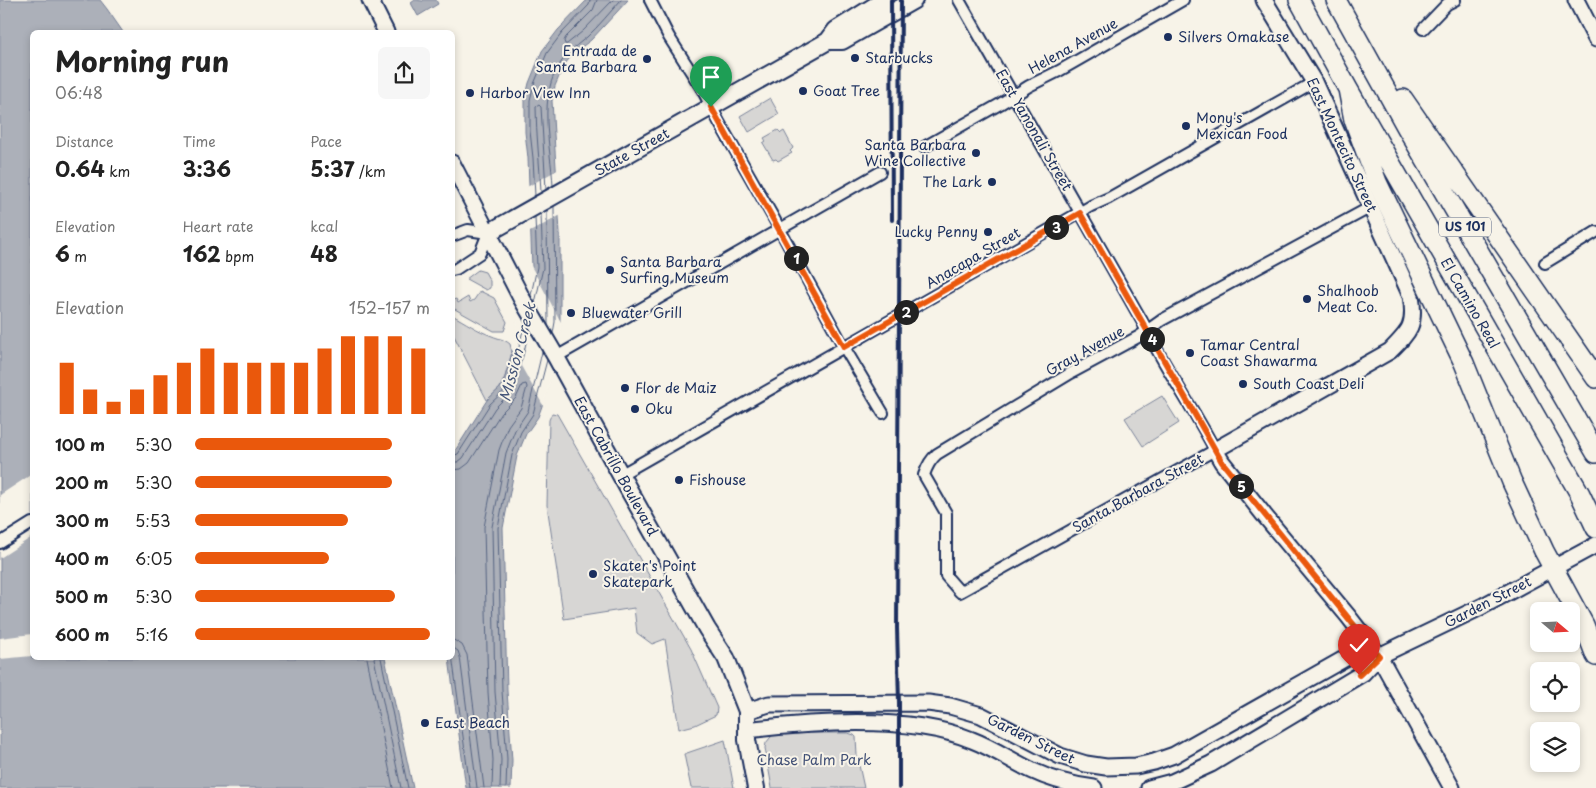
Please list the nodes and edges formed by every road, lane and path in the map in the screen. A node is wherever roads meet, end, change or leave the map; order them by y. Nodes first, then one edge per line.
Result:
1 (370, 0) edge
2 (650, 0) edge
3 (884, 0) edge
4 (914, 0) edge
5 (959, 0) edge
6 (1183, 0) edge
7 (1264, 0) edge
8 (1299, 0) edge
9 (1454, 0) edge
10 (1576, 0) edge
11 (1340, 7) edge
12 (1423, 29) dead end
13 (385, 30) edge
14 (1596, 38) edge
15 (828, 40) junction
16 (1314, 82) junction
17 (1348, 89) junction
18 (1014, 95) junction
19 (711, 107) junction
20 (924, 147) dead end
21 (455, 169) edge
22 (880, 172) dead end
23 (1371, 207) junction
24 (1080, 213) junction
25 (779, 228) junction
26 (488, 233) junction
27 (1596, 233) edge
28 (455, 235) edge
29 (1545, 263) dead end
30 (455, 269) edge
31 (1411, 296) joint
32 (1146, 330) junction
33 (844, 347) junction
34 (556, 356) junction
35 (1596, 378) edge
36 (883, 413) dead end
37 (1215, 450) junction
38 (1596, 453) edge
39 (620, 475) junction
40 (30, 524) edge
41 (1596, 528) edge
42 (1, 541) edge
43 (1596, 545) edge
44 (1554, 569) junction
45 (960, 592) joint
46 (1379, 656) junction
47 (1596, 656) edge
48 (747, 711) junction
49 (747, 730) junction
50 (756, 788) edge
51 (1094, 788) edge
52 (1149, 788) edge
53 (1452, 788) edge

1 - 13 main road
2 - 19 street
3 - 15 main road, State Street
4 - 15 main road, State Street
5 - 18 street, East Yanonali Street
6 - 18 street, Helena Avenue
7 - 16 main road, East Montecito Street
8 - 17 highway, El Camino Real / US 101
9 - 12 street
10 - 14 main road
11 - 35 highway
11 - 38 highway, US 101
15 - 19 main road, State Street
16 - 23 main road, East Montecito Street
16 - 24 street, Anacapa Street
17 - 41 highway, El Camino Real / US 101
17 - 44 highway
18 - 20 street, Helena Avenue
18 - 24 street, East Yanonali Street
19 - 25 street
19 - 26 main road, State Street
21 - 26 main road
22 - 25 street
23 - 31 main road, East Montecito Street
23 - 32 street, Gray Avenue
24 - 32 street, East Yanonali Street
24 - 33 street, Anacapa Street
25 - 33 street
25 - 34 street
26 - 28 street
26 - 30 street
26 - 34 main road, East Cabrillo Boulevard
27 - 29 street
31 - 37 main road, Santa Barbara Street
32 - 37 street, East Yanonali Street
32 - 45 street, Gray Avenue
33 - 36 street
33 - 39 street, Anacapa Street
34 - 39 main road, East Cabrillo Boulevard
37 - 45 street, Santa Barbara Street
37 - 46 main road, East Yanonali Street
39 - 48 main road, East Cabrillo Boulevard
40 - 42 street
43 - 44 main road, Garden Street
44 - 46 main road, Garden Street
44 - 47 highway
46 - 48 main road, Garden Street
46 - 52 main road, Garden Street
46 - 53 main road, East Yanonali Street
48 - 49 main road, East Cabrillo Boulevard
49 - 50 main road, East Cabrillo Boulevard
49 - 51 main road, Garden Street

